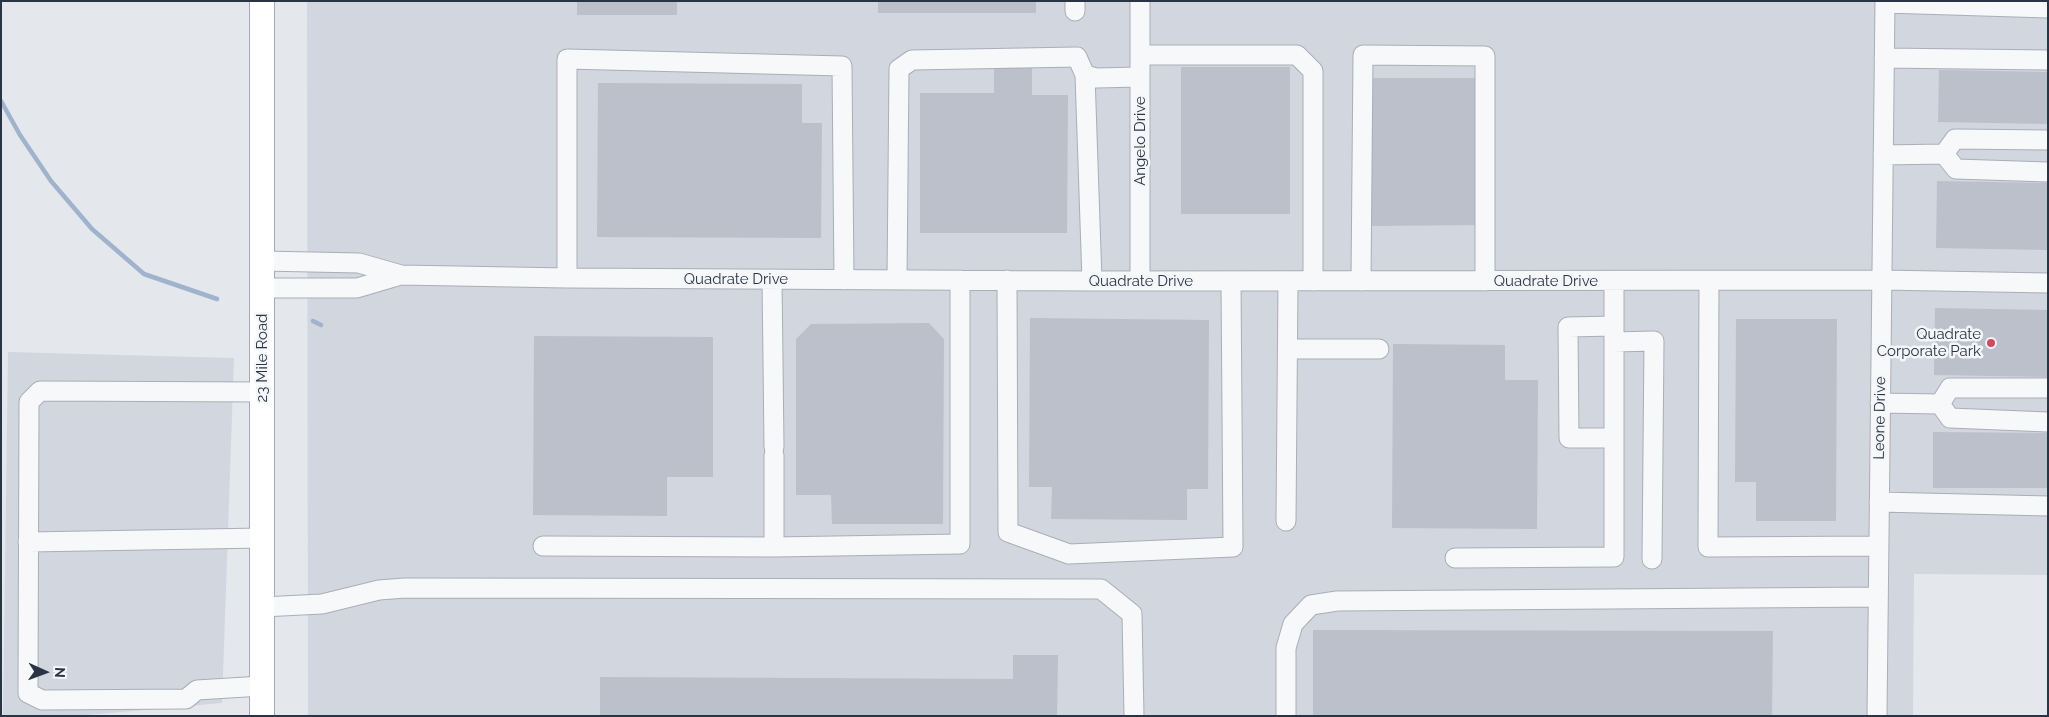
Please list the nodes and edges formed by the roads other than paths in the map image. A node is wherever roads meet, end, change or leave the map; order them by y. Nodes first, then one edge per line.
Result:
1 (262, 1) edge
2 (1140, 1) edge
3 (1885, 2) edge
4 (2048, 8) edge
5 (1140, 54) junction
6 (1884, 58) junction
7 (2048, 60) edge
8 (1085, 75) junction
9 (1140, 77) junction
10 (2048, 140) edge
11 (1883, 154) junction
12 (1944, 154) junction
13 (2048, 172) edge
14 (263, 261) junction
15 (401, 275) junction
16 (567, 278) junction
17 (772, 279) junction
18 (844, 280) junction
19 (897, 280) junction
20 (960, 280) junction
21 (1007, 280) junction
22 (1882, 280) junction
23 (1092, 281) junction
24 (1140, 281) junction
25 (1231, 281) junction
26 (1288, 281) junction
27 (1313, 281) junction
28 (1361, 281) junction
29 (1485, 281) junction
30 (1614, 281) junction
31 (1709, 281) junction
32 (2048, 283) edge
33 (262, 288) junction
34 (1614, 334) junction
35 (1288, 349) junction
36 (1379, 349) dead end
37 (2048, 388) edge
38 (262, 392) junction
39 (1880, 403) junction
40 (1940, 404) junction
41 (2048, 422) edge
42 (1614, 438) junction
43 (1879, 502) junction
44 (2048, 506) edge
45 (1286, 521) dead end
46 (262, 538) junction
47 (28, 542) junction
48 (543, 546) dead end
49 (1879, 546) junction
50 (774, 547) junction
51 (1454, 558) dead end
52 (1652, 559) dead end
53 (1878, 597) junction
54 (262, 606) junction
55 (262, 686) junction
56 (262, 716) edge
57 (1134, 716) edge
58 (1286, 716) edge
59 (1877, 716) edge

1 - 14 main road, 23 Mile Road
2 - 5 street, Angelo Drive
3 - 4 street
3 - 6 street, Leone Drive
5 - 9 street, Angelo Drive
5 - 27 street
6 - 7 street
6 - 11 street, Leone Drive
8 - 9 street
8 - 19 street
8 - 23 street
9 - 24 street, Angelo Drive
10 - 12 street
11 - 12 street
11 - 22 street, Leone Drive
12 - 13 street
14 - 15 street, Quadrate Drive
14 - 33 main road, 23 Mile Road
15 - 16 street, Quadrate Drive
15 - 33 street, Quadrate Drive
16 - 17 street, Quadrate Drive
16 - 18 street
17 - 18 street, Quadrate Drive
17 - 50 street
18 - 19 street, Quadrate Drive
19 - 20 street, Quadrate Drive
20 - 21 street, Quadrate Drive
20 - 50 street
21 - 23 street, Quadrate Drive
21 - 25 street
22 - 31 street, Quadrate Drive
22 - 32 street, Quadrate Drive
22 - 39 street, Leone Drive
23 - 24 street, Quadrate Drive
24 - 25 street, Quadrate Drive
25 - 26 street, Quadrate Drive
26 - 27 street, Quadrate Drive
26 - 35 street
27 - 28 street, Quadrate Drive
28 - 29 street, Quadrate Drive
28 - 29 street
29 - 30 street, Quadrate Drive
30 - 31 street, Quadrate Drive
30 - 34 street
31 - 49 street
33 - 38 main road, 23 Mile Road
34 - 42 street
34 - 42 street
34 - 52 street
35 - 36 street
35 - 45 street
37 - 40 street
38 - 46 main road, 23 Mile Road
38 - 47 street
39 - 40 street
39 - 43 street, Leone Drive
40 - 41 street
42 - 51 street
43 - 44 street
43 - 49 street, Leone Drive
46 - 47 street
46 - 54 main road, 23 Mile Road
47 - 55 street
48 - 50 street
49 - 53 street, Leone Drive
53 - 58 street
53 - 59 street, Leone Drive
54 - 55 main road, 23 Mile Road
54 - 57 street
55 - 56 main road, 23 Mile Road

